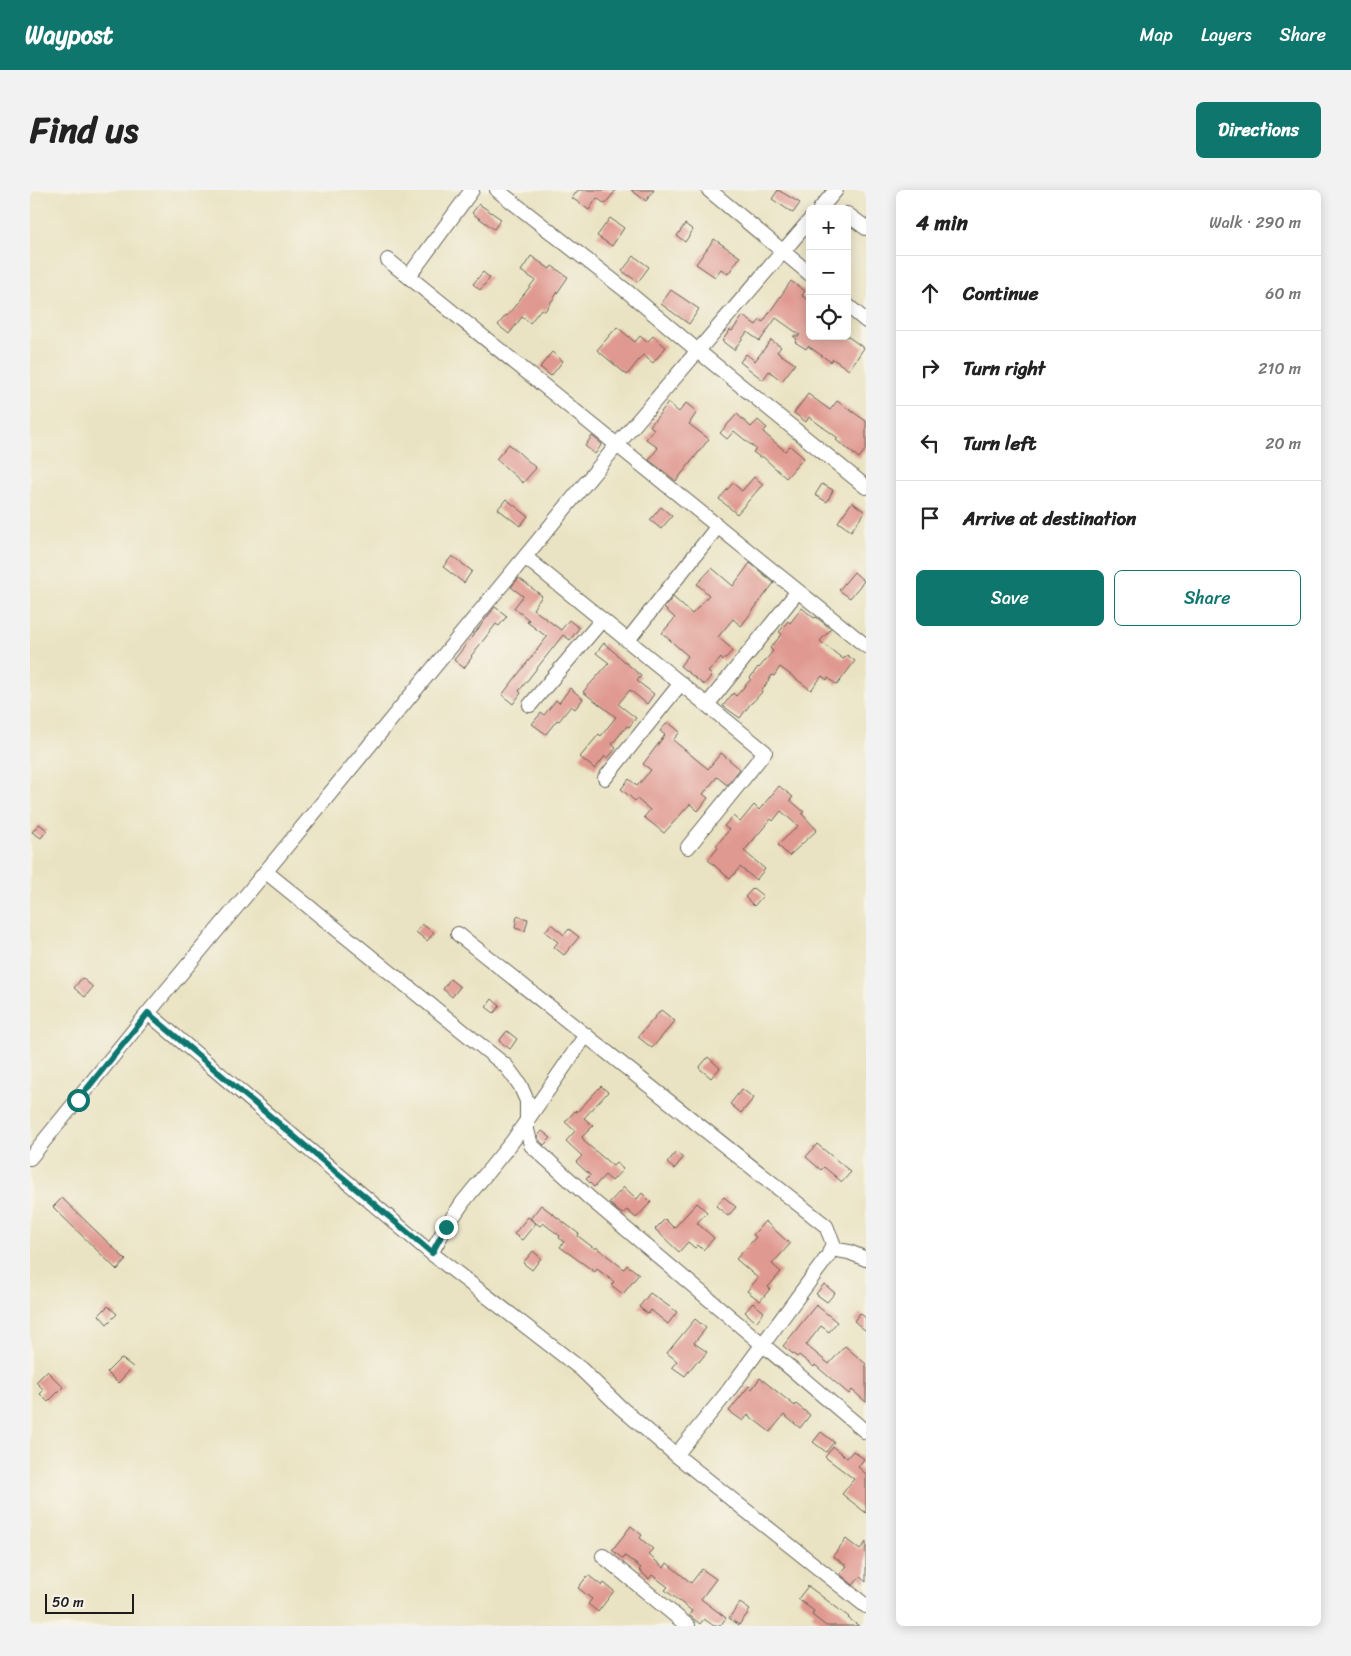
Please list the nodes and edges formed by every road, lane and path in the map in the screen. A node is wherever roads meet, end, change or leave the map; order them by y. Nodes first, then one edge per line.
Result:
1 (472, 190) edge
2 (497, 190) edge
3 (708, 190) edge
4 (851, 217) edge
5 (806, 225) edge
6 (866, 228) edge
7 (783, 252) junction
8 (388, 260) dead end
9 (806, 271) edge
10 (409, 276) junction
11 (851, 308) edge
12 (866, 321) edge
13 (698, 351) junction
14 (617, 445) junction
15 (866, 486) edge
16 (718, 526) junction
17 (525, 557) junction
18 (798, 591) junction
19 (602, 620) junction
20 (628, 640) junction
21 (866, 646) edge
22 (682, 684) junction
23 (707, 704) junction
24 (530, 705) dead end
25 (605, 778) dead end
26 (688, 847) dead end
27 (266, 872) junction
28 (458, 934) dead end
29 (148, 1013) junction
30 (586, 1035) junction
31 (527, 1121) junction
32 (30, 1158) edge
33 (831, 1249) junction
34 (432, 1253) junction
35 (866, 1259) edge
36 (763, 1344) junction
37 (866, 1432) edge
38 (676, 1456) junction
39 (603, 1556) dead end
40 (866, 1606) edge
41 (688, 1626) edge

1 - 10 street
2 - 13 street
3 - 7 street
4 - 6 street
5 - 7 street
7 - 9 street
7 - 13 street
8 - 10 street
10 - 14 street
11 - 12 street
13 - 14 street
13 - 15 street
14 - 16 street
14 - 17 street
16 - 18 street
16 - 20 street
17 - 19 street
17 - 27 street
18 - 21 street
18 - 23 street
19 - 20 street
19 - 24 street
20 - 22 street
22 - 23 street
22 - 25 street
23 - 26 street
27 - 29 street
27 - 31 street
28 - 30 street
29 - 32 street
29 - 34 street
30 - 31 street
30 - 33 street
31 - 34 street
31 - 36 street
33 - 35 street
33 - 36 street
34 - 38 street
36 - 37 street
36 - 38 street
38 - 40 street
39 - 41 street

